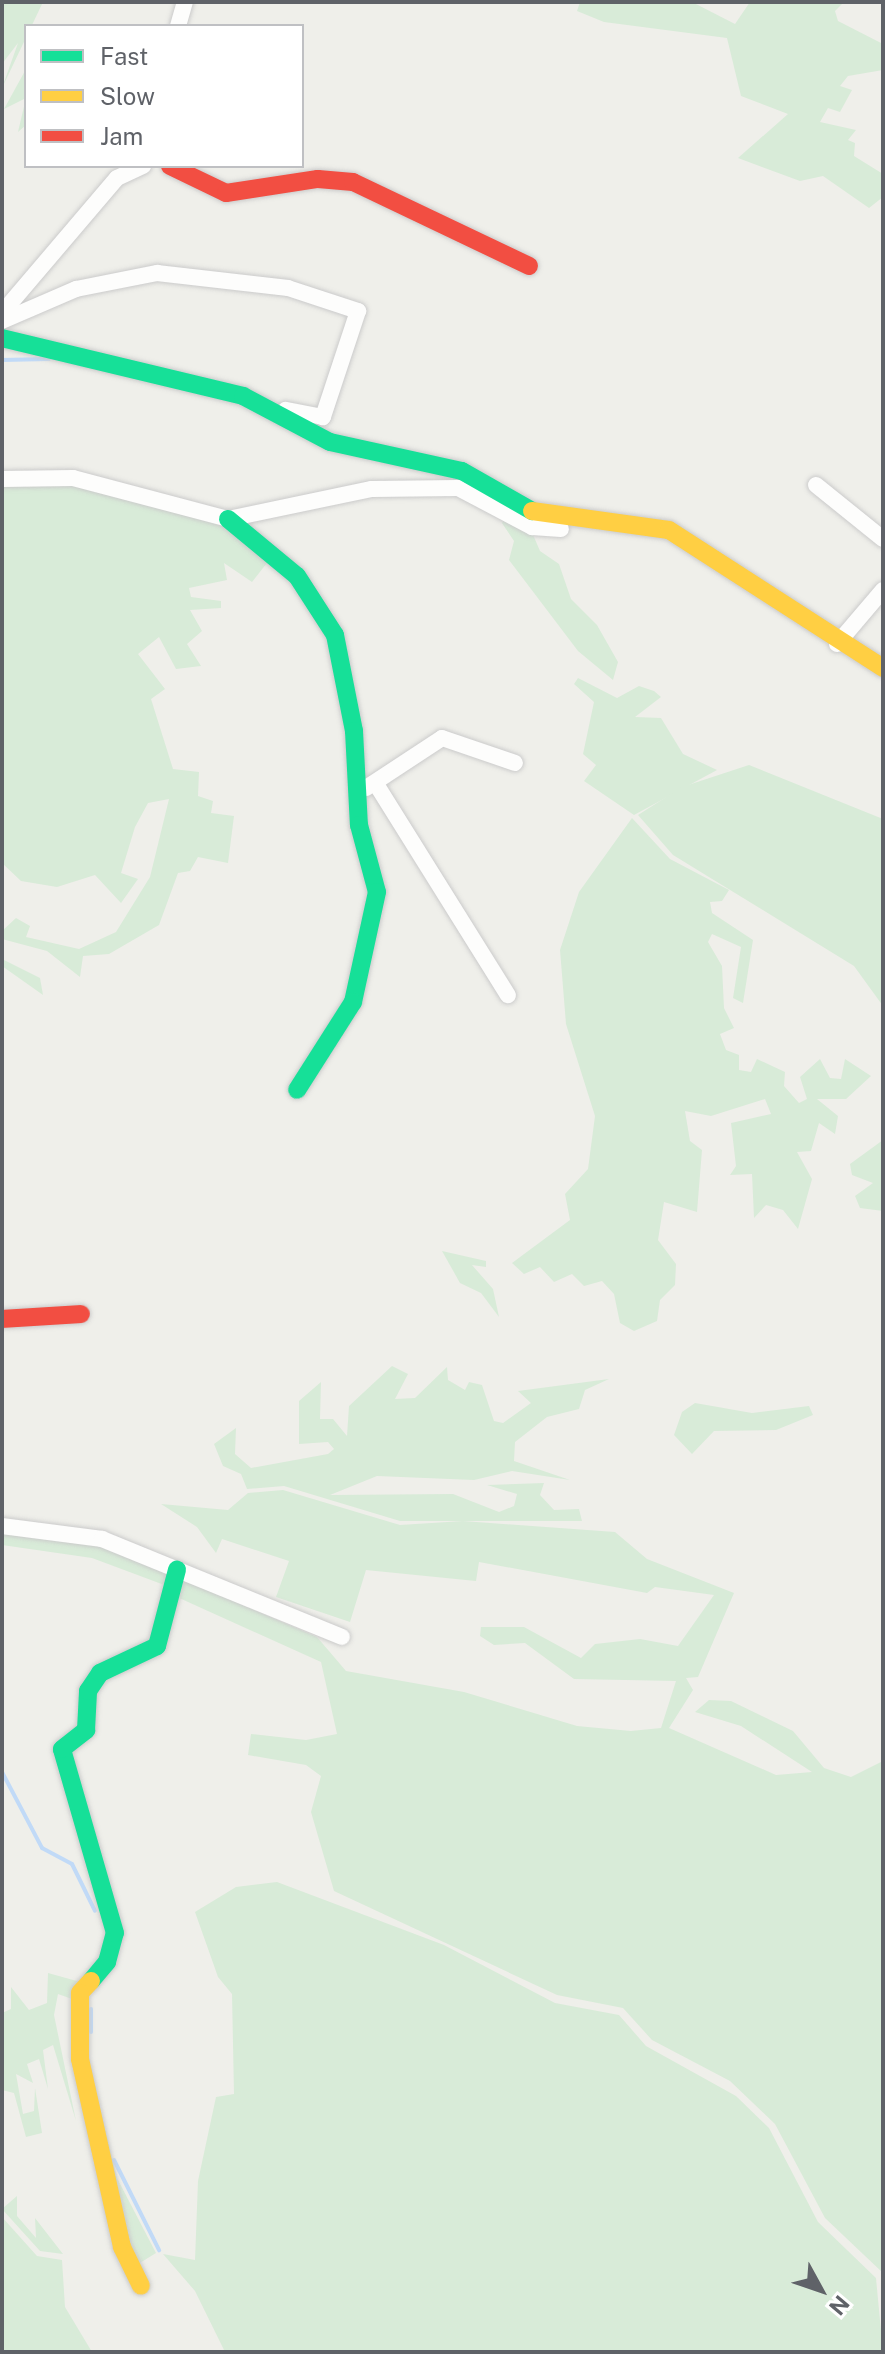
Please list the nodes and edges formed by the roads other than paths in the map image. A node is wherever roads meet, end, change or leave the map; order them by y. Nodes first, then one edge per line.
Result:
1 (185, 2) edge
2 (179, 24) edge
3 (139, 168) edge
4 (174, 168) edge
5 (529, 266) dead end
6 (2, 313) edge
7 (2, 321) edge
8 (2, 338) edge
9 (243, 396) junction
10 (2, 479) edge
11 (816, 485) dead end
12 (228, 519) junction
13 (583, 525) junction
14 (883, 539) edge
15 (883, 590) edge
16 (837, 644) junction
17 (883, 668) edge
18 (515, 763) dead end
19 (376, 784) junction
20 (358, 792) junction
21 (508, 995) dead end
22 (297, 1090) dead end
23 (81, 1314) dead end
24 (2, 1319) edge
25 (2, 1526) edge
26 (174, 1584) junction
27 (342, 1637) dead end
28 (141, 2286) dead end

1 - 2 street
3 - 6 street
4 - 5 street
7 - 9 street
8 - 9 street
9 - 13 street
10 - 12 street
11 - 14 street
12 - 13 street
12 - 20 street
13 - 16 street
15 - 16 street
16 - 17 street
18 - 19 street
19 - 20 street
19 - 21 street
20 - 22 street
23 - 24 street
25 - 26 street
26 - 27 street
26 - 28 street

